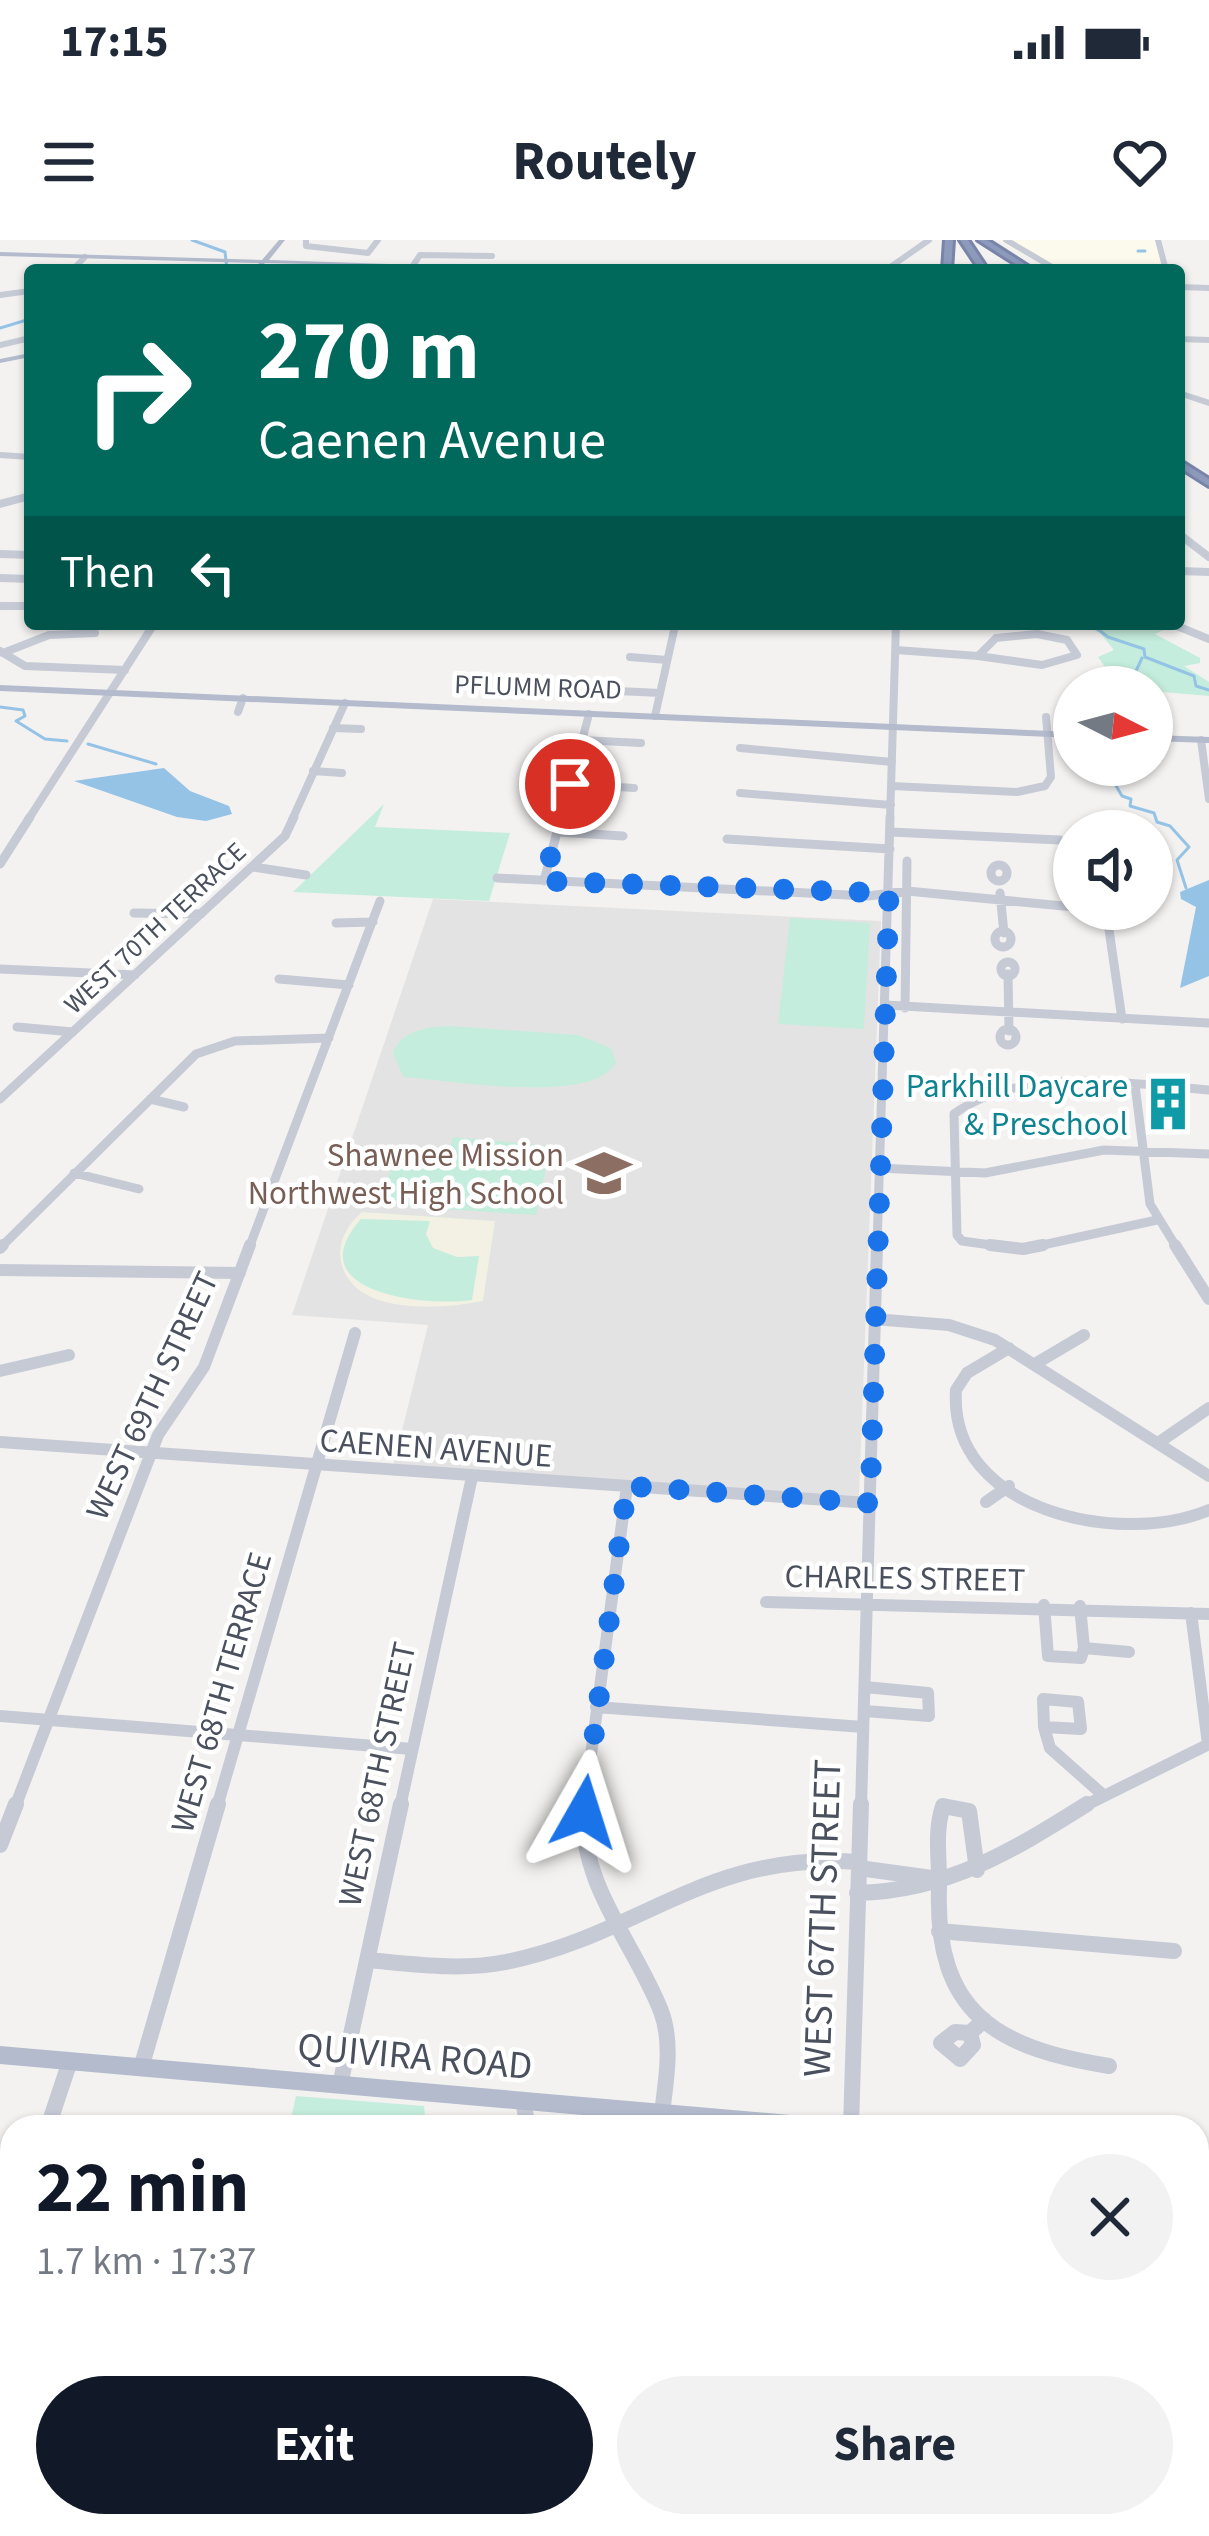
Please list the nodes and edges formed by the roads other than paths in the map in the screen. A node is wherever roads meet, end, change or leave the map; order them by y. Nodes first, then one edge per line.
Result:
1 (284, 240) edge
2 (306, 240) edge
3 (378, 240) edge
4 (929, 240) edge
5 (981, 240) edge
6 (1006, 240) edge
7 (420, 241) edge
8 (491, 246) dead end
9 (0, 254) edge
10 (337, 254) junction
11 (420, 255) junction
12 (492, 256) junction
13 (85, 257) junction
14 (78, 264) edge
15 (266, 264) edge
16 (306, 264) edge
17 (330, 264) edge
18 (416, 264) edge
19 (488, 264) edge
20 (895, 264) edge
21 (1020, 264) edge
22 (1048, 264) edge
23 (1207, 288) edge
24 (1209, 300) edge
25 (1185, 537) edge
26 (1197, 537) dead end
27 (150, 630) edge
28 (674, 630) edge
29 (896, 630) edge
30 (95, 634) dead end
31 (896, 650) junction
32 (1, 652) edge
33 (978, 656) junction
34 (629, 657) dead end
35 (667, 660) junction
36 (125, 670) junction
37 (0, 688) edge
38 (617, 691) dead end
39 (110, 693) junction
40 (660, 693) junction
41 (243, 698) junction
42 (345, 703) junction
43 (238, 712) dead end
44 (589, 713) junction
45 (655, 716) junction
46 (1046, 717) dead end
47 (894, 727) junction
48 (333, 728) junction
49 (361, 729) dead end
50 (1048, 734) junction
51 (1053, 734) edge
52 (1173, 739) edge
53 (582, 740) junction
54 (1205, 740) edge
55 (641, 743) dead end
56 (740, 748) dead end
57 (892, 762) junction
58 (313, 771) junction
59 (342, 773) dead end
60 (570, 784) junction
61 (892, 786) junction
62 (634, 788) dead end
63 (740, 793) dead end
64 (1209, 799) edge
65 (891, 805) junction
66 (557, 832) junction
67 (891, 832) junction
68 (623, 836) dead end
69 (727, 839) dead end
70 (1053, 840) edge
71 (890, 849) junction
72 (4, 850) edge
73 (907, 861) dead end
74 (0, 864) edge
75 (253, 867) junction
76 (306, 875) dead end
77 (497, 878) dead end
78 (1000, 878) dead end
79 (544, 881) junction
80 (907, 891) junction
81 (889, 893) junction
82 (1000, 900) junction
83 (380, 901) dead end
84 (1053, 905) edge
85 (134, 913) dead end
86 (202, 914) junction
87 (373, 922) junction
88 (336, 923) dead end
89 (1110, 930) edge
90 (1004, 933) dead end
91 (0, 969) edge
92 (1008, 974) dead end
93 (135, 975) junction
94 (279, 980) dead end
95 (349, 985) junction
96 (885, 1005) junction
97 (905, 1008) junction
98 (1008, 1009) junction
99 (1122, 1019) junction
100 (1209, 1024) edge
101 (17, 1027) dead end
102 (1009, 1031) dead end
103 (73, 1032) junction
104 (329, 1038) junction
105 (1135, 1085) junction
106 (1209, 1090) edge
107 (0, 1099) edge
108 (150, 1099) junction
109 (184, 1107) dead end
110 (1143, 1150) junction
111 (1209, 1154) edge
112 (878, 1168) junction
113 (955, 1172) junction
114 (74, 1173) junction
115 (139, 1189) dead end
116 (1157, 1220) junction
117 (0, 1248) edge
118 (0, 1270) edge
119 (240, 1273) junction
120 (1209, 1299) edge
121 (874, 1319) junction
122 (355, 1333) dead end
123 (1084, 1335) dead end
124 (1009, 1348) junction
125 (69, 1355) dead end
126 (1035, 1364) junction
127 (0, 1371) edge
128 (1209, 1408) edge
129 (0, 1442) edge
130 (1157, 1443) junction
131 (150, 1454) junction
132 (317, 1466) junction
133 (1209, 1476) edge
134 (472, 1477) junction
135 (627, 1486) junction
136 (1009, 1486) junction
137 (986, 1502) dead end
138 (870, 1503) junction
139 (1209, 1510) edge
140 (766, 1602) dead end
141 (867, 1605) junction
142 (1044, 1605) junction
143 (1080, 1606) junction
144 (1191, 1613) junction
145 (1209, 1614) edge
146 (1084, 1648) junction
147 (1202, 1651) edge
148 (1129, 1652) dead end
149 (865, 1688) junction
150 (596, 1706) junction
151 (0, 1716) edge
152 (864, 1719) junction
153 (47, 1722) junction
154 (1044, 1727) dead end
155 (238, 1736) junction
156 (1209, 1744) edge
157 (412, 1749) junction
158 (1103, 1795) junction
159 (0, 1845) edge
160 (859, 1865) junction
161 (976, 1870) junction
162 (939, 1879) junction
163 (857, 1893) junction
164 (613, 1923) junction
165 (939, 1931) junction
166 (1174, 1951) dead end
167 (367, 1960) junction
168 (984, 2020) junction
169 (970, 2033) dead end
170 (0, 2055) edge
171 (70, 2061) junction
172 (1109, 2066) dead end
173 (141, 2068) junction
174 (340, 2085) junction
175 (523, 2101) junction
176 (662, 2113) junction
177 (52, 2115) edge
178 (526, 2115) edge
179 (685, 2115) edge
180 (851, 2115) edge

1 - 15 main road
2 - 10 street
3 - 10 street
4 - 20 street
5 - 21 highway
6 - 22 street
7 - 11 street
8 - 12 street
9 - 13 main road
10 - 17 street
11 - 12 street
11 - 18 street
12 - 19 street
13 - 14 street
13 - 15 main road
15 - 16 main road
23 - 24 street
25 - 26 street
27 - 36 street
28 - 35 street
29 - 31 street, WEST 67TH STREET
30 - 32 street
31 - 33 street
31 - 47 street, WEST 67TH STREET
32 - 36 street
33 - 33 street
34 - 35 street
35 - 40 street
36 - 39 street
37 - 39 main road, PFLUMM ROAD
38 - 40 street
39 - 41 main road, PFLUMM ROAD
39 - 72 street
40 - 45 street
41 - 42 main road, PFLUMM ROAD
41 - 43 street
42 - 44 main road, PFLUMM ROAD
42 - 48 street, WEST 70TH TERRACE
44 - 45 main road, PFLUMM ROAD
44 - 53 street
45 - 47 main road, PFLUMM ROAD
46 - 50 street
47 - 50 main road, PFLUMM ROAD
47 - 57 street, WEST 67TH STREET
48 - 49 street
48 - 58 street, WEST 70TH TERRACE
50 - 51 main road, PFLUMM ROAD
50 - 61 street
52 - 54 main road
53 - 55 street
53 - 60 street
54 - 64 street
56 - 57 street
57 - 61 street, WEST 67TH STREET
58 - 59 street
58 - 75 street, WEST 70TH TERRACE
60 - 62 street
60 - 66 street
61 - 65 street, WEST 67TH STREET
63 - 65 street
65 - 67 street, WEST 67TH STREET
66 - 68 street
66 - 79 street
67 - 70 street
67 - 71 street, WEST 67TH STREET
69 - 71 street
71 - 81 street, WEST 67TH STREET
72 - 74 street
73 - 80 street
75 - 76 street
75 - 86 street, WEST 70TH TERRACE
77 - 79 street
78 - 82 street
79 - 81 street
80 - 81 street
80 - 82 street
80 - 97 street
81 - 96 street, WEST 67TH STREET
82 - 84 street
82 - 90 street
83 - 87 street, WEST 69TH STREET
85 - 86 street
86 - 93 street, WEST 70TH TERRACE
87 - 88 street
87 - 95 street, WEST 69TH STREET
89 - 99 street
91 - 93 street
92 - 98 street
93 - 103 street, WEST 70TH TERRACE
94 - 95 street
95 - 104 street, WEST 69TH STREET
96 - 97 street
96 - 112 street, WEST 67TH STREET
97 - 98 street
98 - 99 street
98 - 102 street
99 - 100 street
101 - 103 street
103 - 107 street, WEST 70TH TERRACE
104 - 108 street
104 - 119 street, WEST 69TH STREET
105 - 106 street
105 - 110 street
105 - 113 street
108 - 109 street
108 - 114 street
110 - 111 street
110 - 113 street
110 - 116 street
112 - 113 street
112 - 121 street, WEST 67TH STREET
113 - 116 street
114 - 115 street
114 - 117 street
116 - 120 street
118 - 119 street
119 - 131 street, WEST 69TH STREET
121 - 124 street
121 - 138 street, WEST 67TH STREET
122 - 132 street, WEST 68TH TERRACE
123 - 126 street
124 - 126 street
124 - 136 street
125 - 127 street
126 - 130 street
128 - 130 street
129 - 131 street, CAENEN AVENUE
130 - 133 street
131 - 132 street, CAENEN AVENUE
131 - 153 street, WEST 69TH STREET
132 - 134 street, CAENEN AVENUE
132 - 155 street, WEST 68TH TERRACE
134 - 135 street, CAENEN AVENUE
134 - 157 street, WEST 68TH STREET
135 - 138 street, CAENEN AVENUE
135 - 150 street
136 - 137 street
136 - 139 street
138 - 141 street, WEST 67TH STREET
140 - 141 street, CHARLES STREET
141 - 142 street, CHARLES STREET
141 - 149 street, WEST 67TH STREET
142 - 143 street, CHARLES STREET
142 - 146 street, CHARLES STREET
143 - 144 street, CHARLES STREET
143 - 146 street
144 - 145 street, CHARLES STREET
144 - 147 street
146 - 148 street, CHARLES STREET
147 - 156 street
149 - 152 street, WEST 67TH STREET
149 - 152 street
150 - 152 street
150 - 164 street
151 - 153 street
152 - 160 street, WEST 67TH STREET
153 - 155 street
153 - 159 street, WEST 69TH STREET
154 - 158 street
155 - 157 street
155 - 173 street, WEST 68TH TERRACE
156 - 158 street
157 - 167 street, WEST 68TH STREET
158 - 161 street
160 - 162 street
160 - 163 street, WEST 67TH STREET
160 - 164 street
161 - 162 street
161 - 162 street
162 - 163 street
162 - 165 street
163 - 180 street, WEST 67TH STREET
164 - 167 street
164 - 176 street
165 - 166 street
165 - 168 street
167 - 174 street, WEST 68TH STREET
168 - 169 street
168 - 172 street
170 - 171 main road, QUIVIRA ROAD
171 - 173 main road, QUIVIRA ROAD
171 - 177 street
173 - 174 main road, QUIVIRA ROAD
174 - 175 main road, QUIVIRA ROAD
175 - 176 main road, QUIVIRA ROAD
175 - 178 street
176 - 179 main road, QUIVIRA ROAD

